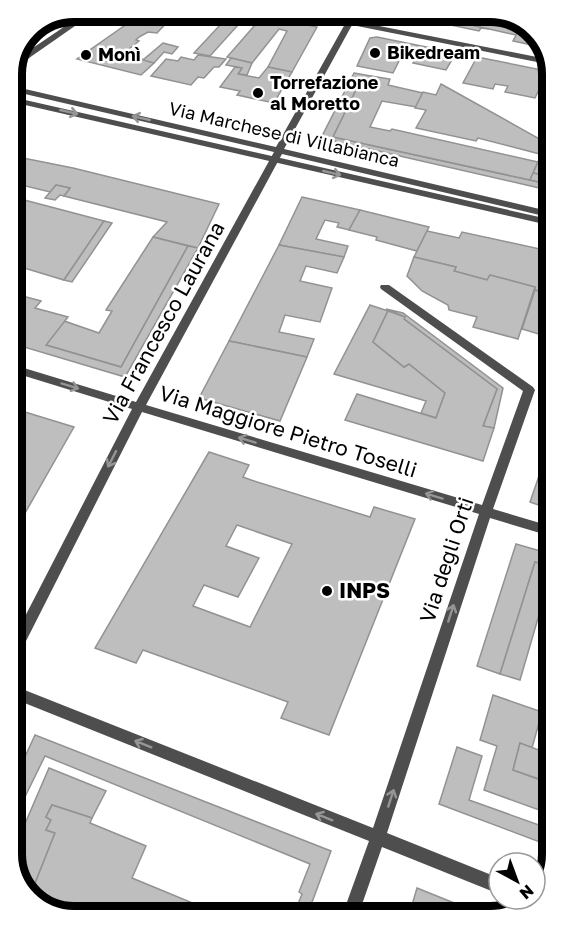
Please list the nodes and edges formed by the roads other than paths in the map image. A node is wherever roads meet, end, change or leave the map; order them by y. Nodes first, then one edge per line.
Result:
1 (75, 23) edge
2 (349, 23) joint
3 (26, 56) edge
4 (541, 61) edge
5 (23, 91) edge
6 (23, 101) edge
7 (278, 156) junction
8 (542, 212) edge
9 (542, 221) edge
10 (385, 287) dead end
11 (23, 371) edge
12 (139, 407) junction
13 (484, 511) junction
14 (542, 529) edge
15 (22, 635) edge
16 (22, 695) edge
17 (378, 838) junction
18 (487, 881) edge
19 (354, 906) edge

1 - 3 street
2 - 4 street
2 - 7 street, Via Francesco Laurana
7 -> 5 street, Via Marchese di Villabianca
6 -> 7 street, Via Marchese di Villabianca
7 - 8 street, Via Marchese di Villabianca
7 -> 9 street, Via Marchese di Villabianca
7 - 12 street, Via Francesco Laurana
10 - 13 street, Via degli Orti
11 -> 12 street, Via Maggiore Pietro Toselli
13 -> 12 street, Via Maggiore Pietro Toselli
12 -> 15 street, Via Francesco Laurana
13 - 14 street, Via Maggiore Pietro Toselli
17 -> 13 street, Via degli Orti
17 -> 16 street
17 - 18 street
17 - 19 street, Via degli Orti

